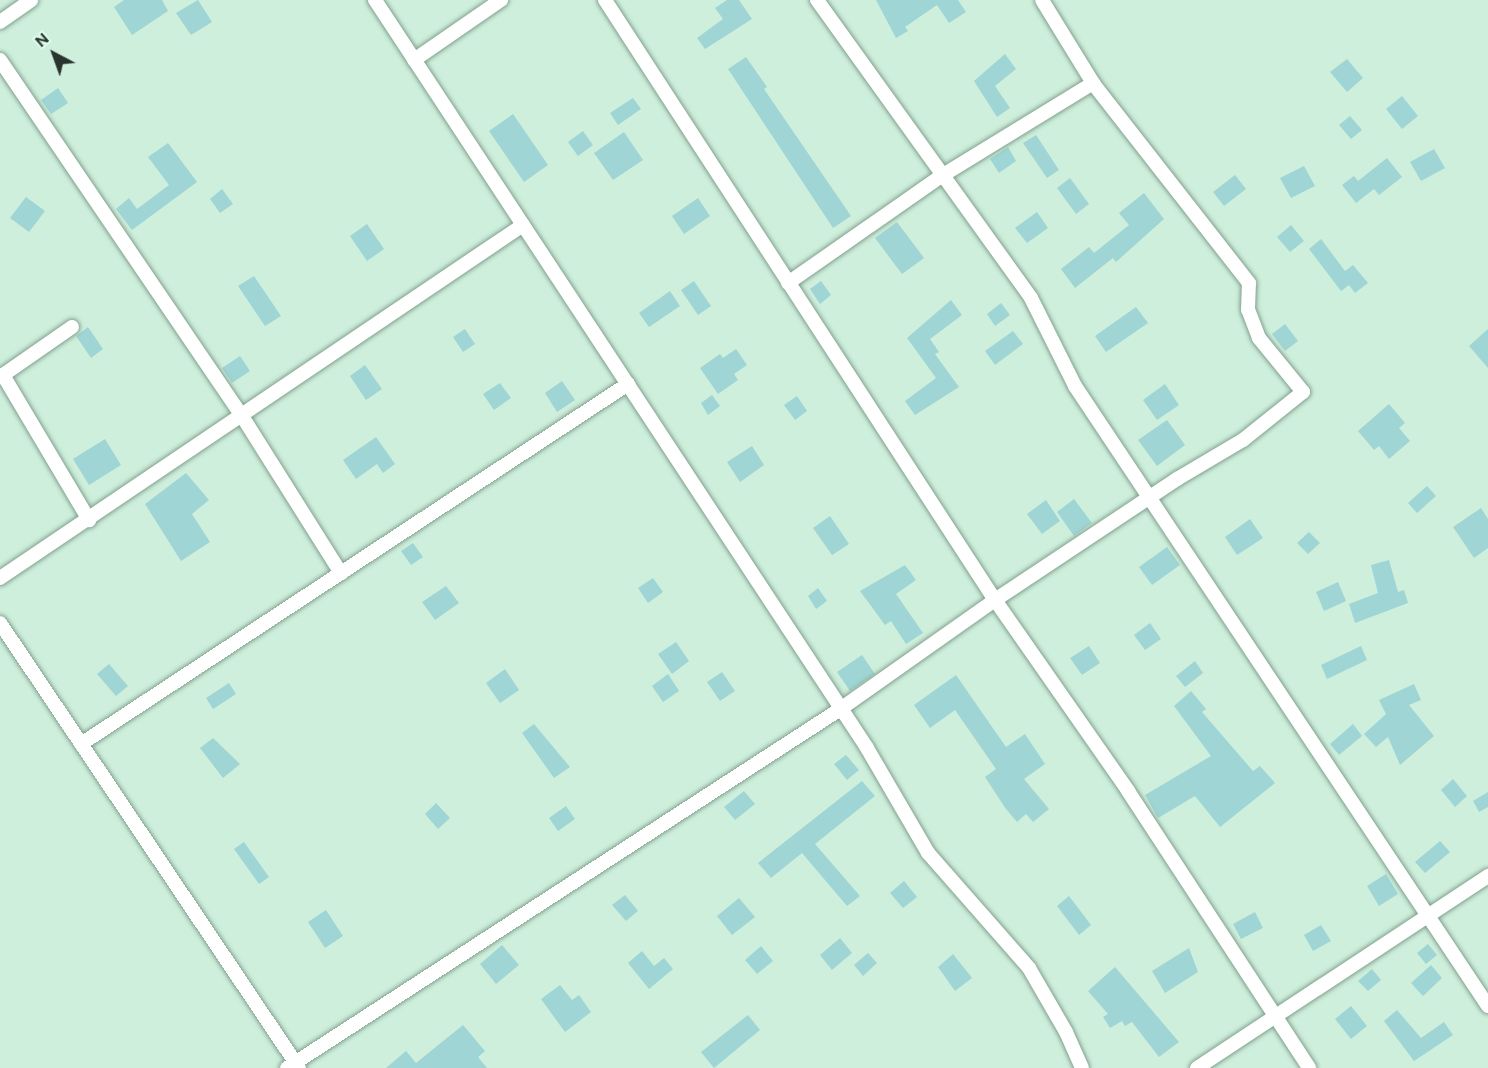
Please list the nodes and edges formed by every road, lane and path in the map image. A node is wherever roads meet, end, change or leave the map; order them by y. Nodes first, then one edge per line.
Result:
1 (31, 0) edge
2 (375, 0) edge
3 (501, 0) edge
4 (605, 0) edge
5 (817, 0) edge
6 (1042, 0) edge
7 (0, 22) edge
8 (0, 60) edge
9 (414, 60) junction
10 (1093, 82) junction
11 (943, 175) junction
12 (523, 225) junction
13 (788, 283) junction
14 (72, 327) dead end
15 (628, 384) junction
16 (242, 416) junction
17 (1149, 499) junction
18 (89, 520) junction
19 (341, 573) junction
20 (0, 578) edge
21 (995, 600) junction
22 (0, 623) edge
23 (839, 710) junction
24 (81, 744) junction
25 (1488, 876) edge
26 (1428, 916) junction
27 (1488, 1006) edge
28 (1276, 1016) junction
29 (294, 1066) edge
30 (1082, 1068) edge
31 (1197, 1068) edge
32 (1309, 1068) edge

1 - 7 street
2 - 9 street
3 - 9 street
4 - 13 street
5 - 11 street
6 - 10 street
8 - 16 street
9 - 12 street
10 - 11 street
10 - 17 street
11 - 13 street
11 - 17 street
12 - 15 street
12 - 16 street
13 - 21 street
14 - 18 street
15 - 19 street
15 - 23 street
16 - 18 street
16 - 19 street
17 - 21 street
17 - 26 street
18 - 20 street
19 - 24 street
21 - 23 street
21 - 28 street
22 - 24 street
23 - 29 street
23 - 30 street
24 - 29 street
25 - 26 street
26 - 27 street
26 - 28 street
28 - 31 street
28 - 32 street

